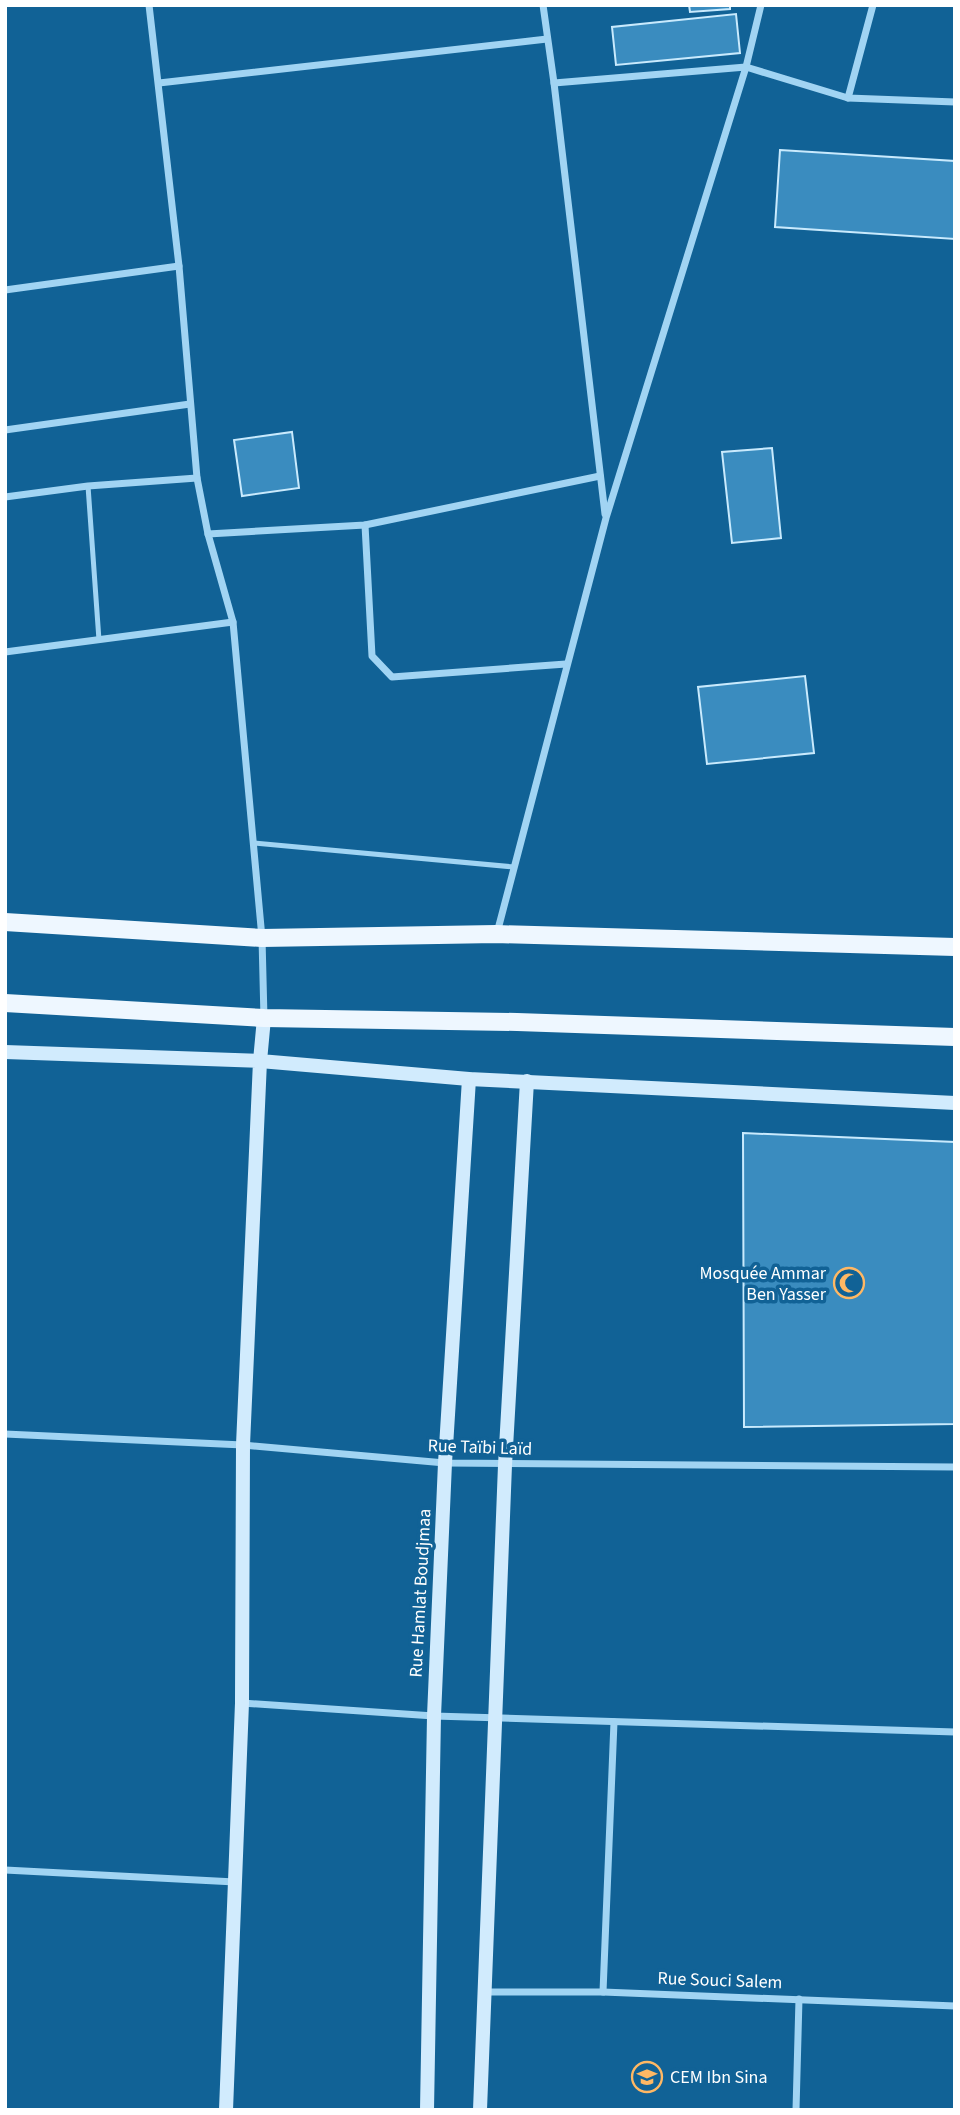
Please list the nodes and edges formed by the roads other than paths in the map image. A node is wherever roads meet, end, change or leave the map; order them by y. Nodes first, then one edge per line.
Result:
1 (149, 5) edge
2 (543, 5) edge
3 (761, 5) edge
4 (873, 5) edge
5 (547, 39) junction
6 (746, 67) junction
7 (159, 83) junction
8 (554, 83) junction
9 (848, 98) junction
10 (955, 102) edge
11 (179, 266) junction
12 (5, 290) edge
13 (190, 404) junction
14 (5, 430) edge
15 (600, 476) junction
16 (197, 478) junction
17 (88, 486) junction
18 (5, 497) edge
19 (606, 518) junction
20 (365, 525) junction
21 (208, 534) junction
22 (233, 622) junction
23 (99, 640) junction
24 (5, 652) edge
25 (566, 664) junction
26 (253, 843) junction
27 (514, 867) junction
28 (5, 922) edge
29 (496, 934) junction
30 (262, 938) junction
31 (955, 947) edge
32 (5, 1003) edge
33 (264, 1018) junction
34 (955, 1037) edge
35 (5, 1052) edge
36 (260, 1061) junction
37 (469, 1079) junction
38 (527, 1081) junction
39 (955, 1103) edge
40 (5, 1434) edge
41 (243, 1445) junction
42 (445, 1463) junction
43 (505, 1465) junction
44 (955, 1467) edge
45 (242, 1703) junction
46 (434, 1716) junction
47 (496, 1717) junction
48 (614, 1721) junction
49 (955, 1732) edge
50 (5, 1870) edge
51 (236, 1882) junction
52 (484, 1992) junction
53 (603, 1992) junction
54 (799, 1999) junction
55 (955, 2006) edge
56 (226, 2110) edge
57 (427, 2110) edge
58 (480, 2110) edge
59 (796, 2110) edge

1 - 7 street
2 - 5 street
3 - 6 street
4 - 9 street
5 - 7 street
5 - 8 street
6 - 8 street
6 - 9 street
6 - 19 street
7 - 11 street
8 - 15 street
9 - 10 street
11 - 12 street
11 - 13 street
13 - 14 street
13 - 16 street
15 - 19 street
15 - 20 street
16 - 17 street
16 - 21 street
17 - 18 street
17 - 23 lane
19 - 25 street
20 - 21 street
20 - 25 street
21 - 22 street
22 - 23 street
22 - 26 street
23 - 24 street
25 - 27 street
26 - 27 lane
26 - 30 street
27 - 29 street
28 - 30 main road
29 - 30 main road
29 - 31 main road
30 - 33 street
32 - 33 main road
33 - 34 main road
33 - 36 street
35 - 36 street
36 - 37 street
36 - 41 street
37 - 38 street
37 - 42 street, Rue Hamlat Boudjmaa
38 - 39 street
38 - 43 street
40 - 41 street, Rue Taïbi Laïd
41 - 42 street, Rue Taïbi Laïd
41 - 45 street
42 - 43 street, Rue Taïbi Laïd
42 - 46 street, Rue Hamlat Boudjmaa
43 - 44 street, Rue Taïbi Laïd
43 - 47 street
45 - 46 street
45 - 51 street
46 - 47 street
46 - 57 street, Rue Hamlat Boudjmaa
47 - 48 street
47 - 52 street
48 - 49 street
48 - 53 street
50 - 51 street
51 - 56 street
52 - 53 street, Rue Souci Salem
52 - 58 street
53 - 54 street, Rue Souci Salem
54 - 55 street, Rue Souci Salem
54 - 59 street

